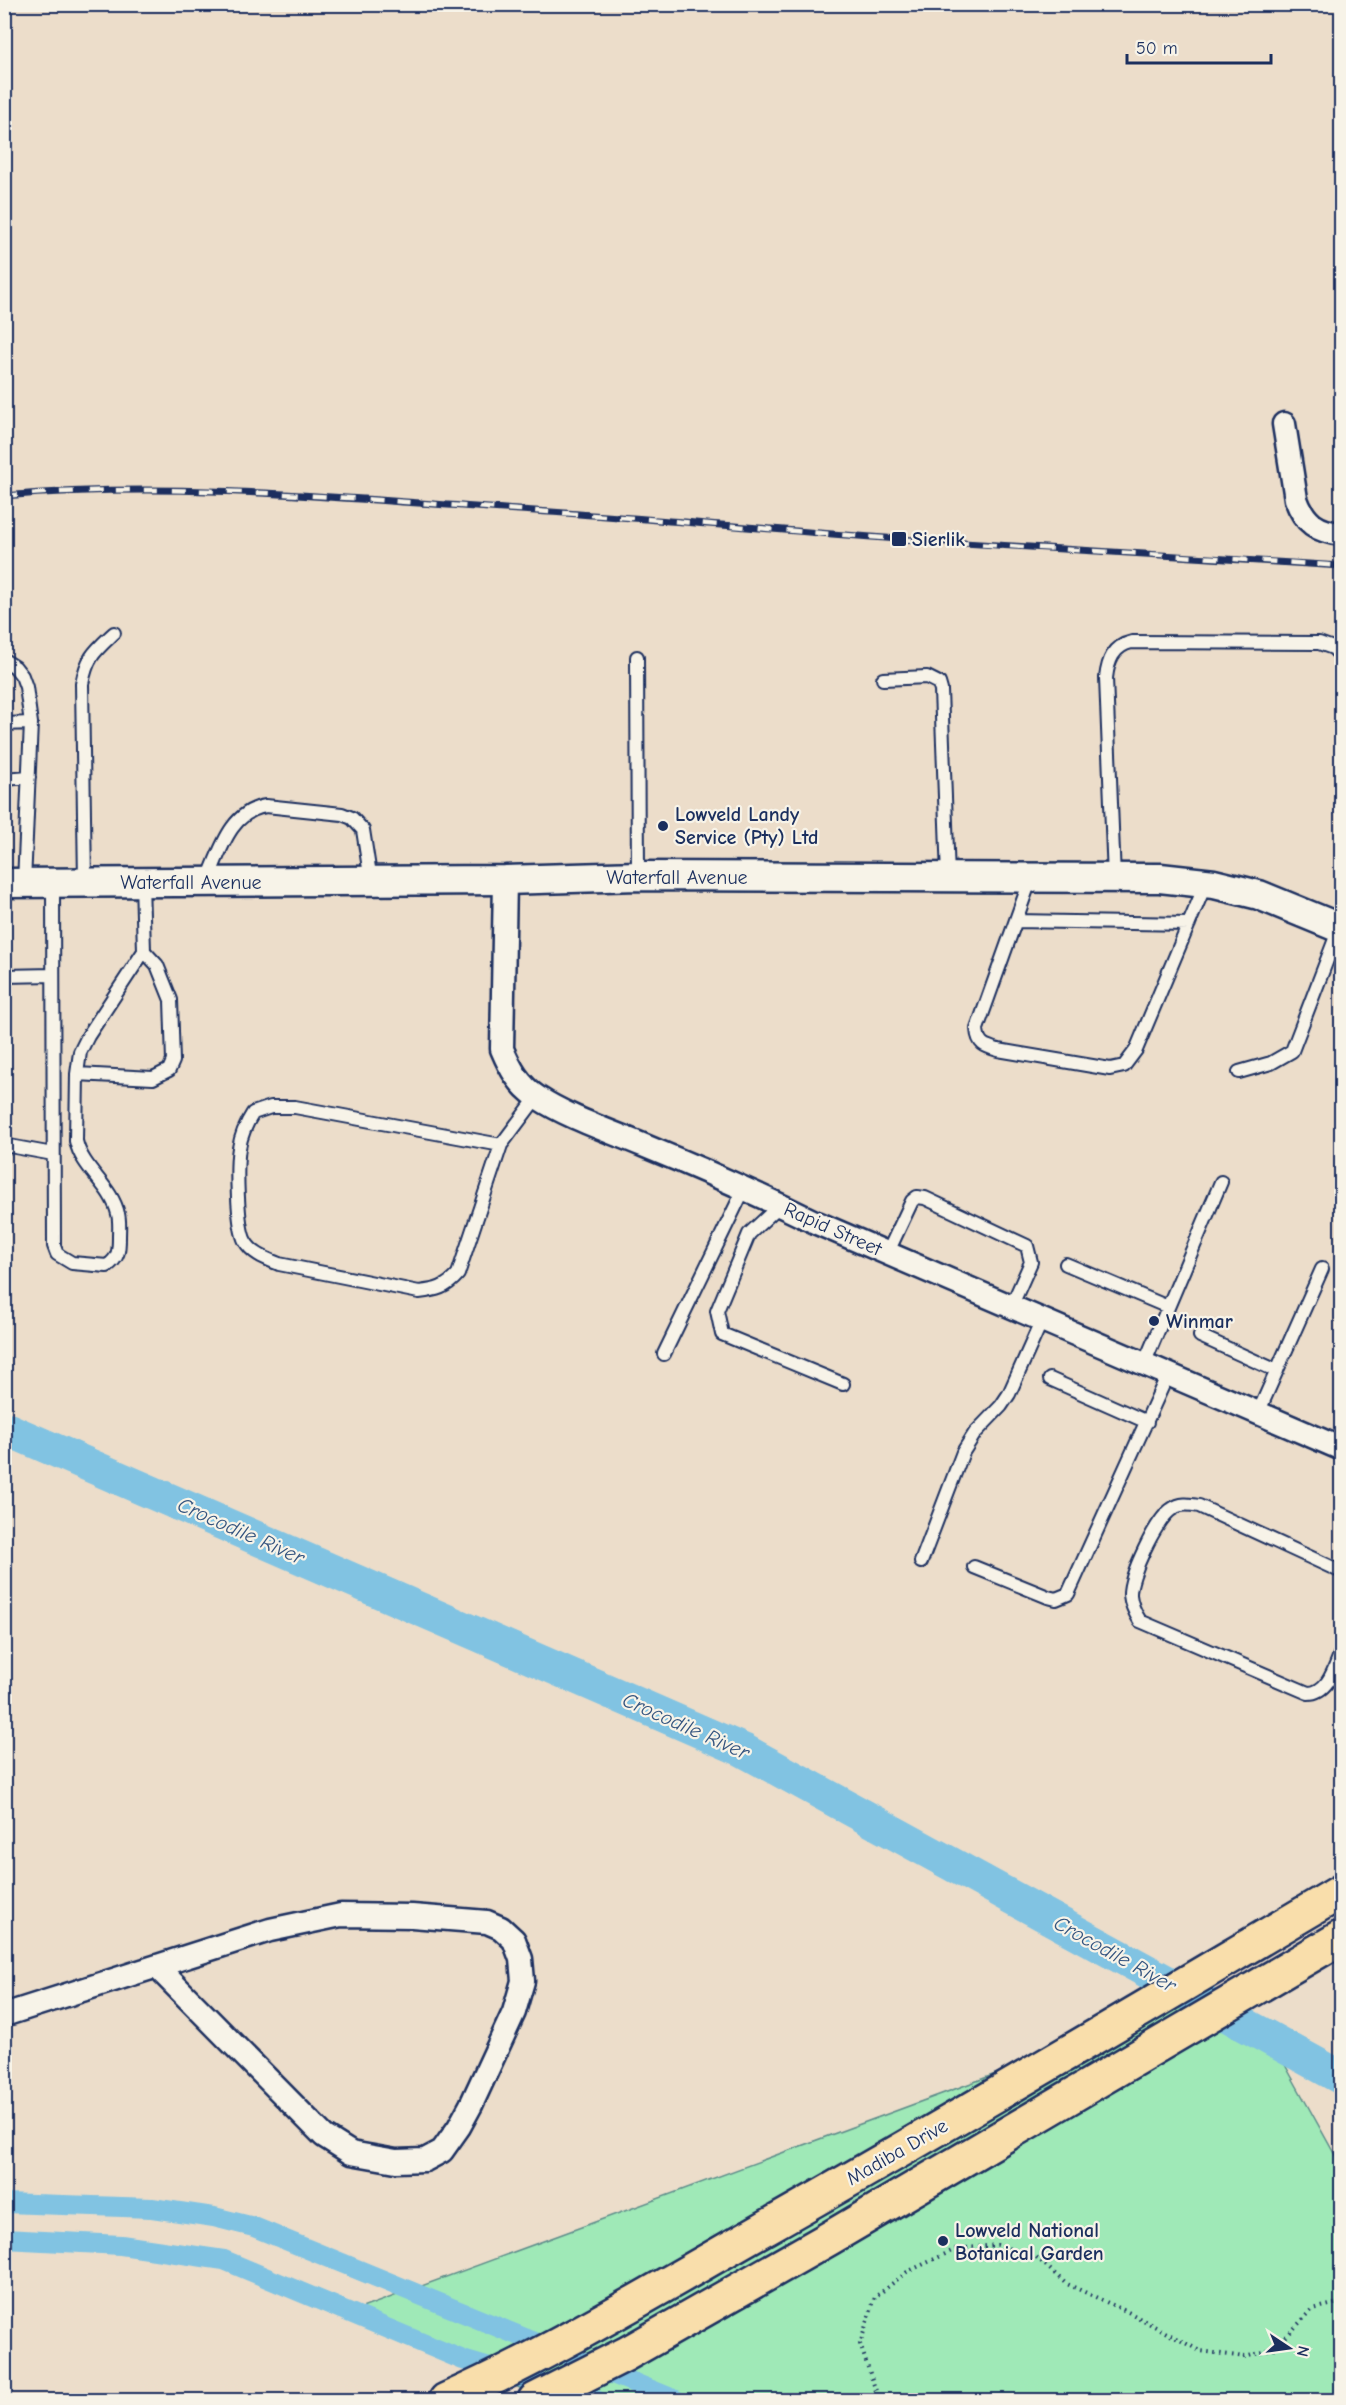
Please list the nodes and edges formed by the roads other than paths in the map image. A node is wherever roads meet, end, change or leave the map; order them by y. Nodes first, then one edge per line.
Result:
1 (1284, 424) dead end
2 (1341, 534) edge
3 (114, 633) dead end
4 (638, 657) dead end
5 (1341, 657) edge
6 (4, 660) edge
7 (883, 679) dead end
8 (31, 723) junction
9 (4, 724) edge
10 (29, 777) junction
11 (4, 779) edge
12 (638, 876) junction
13 (948, 878) junction
14 (1031, 878) junction
15 (1114, 878) junction
16 (371, 880) junction
17 (505, 880) junction
18 (85, 882) junction
19 (142, 882) junction
20 (207, 882) junction
21 (14, 883) edge
22 (53, 883) junction
23 (1206, 883) junction
24 (1016, 921) junction
25 (1189, 924) junction
26 (1341, 927) edge
27 (144, 951) junction
28 (52, 975) junction
29 (4, 976) edge
30 (1239, 1072) dead end
31 (76, 1074) junction
32 (537, 1097) junction
33 (4, 1145) edge
34 (501, 1145) junction
35 (53, 1154) junction
36 (1221, 1182) dead end
37 (745, 1188) junction
38 (780, 1205) junction
39 (887, 1254) junction
40 (1066, 1264) dead end
41 (1322, 1269) dead end
42 (1011, 1307) junction
43 (1168, 1307) junction
44 (1042, 1320) junction
45 (1200, 1336) dead end
46 (664, 1354) dead end
47 (1144, 1364) junction
48 (1277, 1371) junction
49 (1168, 1374) junction
50 (1050, 1378) dead end
51 (843, 1384) dead end
52 (1258, 1413) junction
53 (1147, 1422) junction
54 (1341, 1449) edge
55 (921, 1562) dead end
56 (974, 1567) dead end
57 (1341, 1572) edge
58 (1341, 1650) edge
59 (1337, 1894) edge
60 (1341, 1937) edge
61 (157, 1967) junction
62 (4, 2015) edge
63 (446, 2400) edge
64 (535, 2400) edge

1 - 2 street
3 - 18 lane
4 - 12 lane
5 - 15 lane
6 - 8 lane
7 - 13 lane
8 - 9 lane
8 - 10 lane
10 - 11 lane
10 - 21 lane
12 - 13 street, Waterfall Avenue
12 - 17 street, Waterfall Avenue
13 - 14 street, Waterfall Avenue
14 - 15 street, Waterfall Avenue
14 - 24 lane
15 - 23 street, Waterfall Avenue
16 - 17 street, Waterfall Avenue
16 - 20 street, Waterfall Avenue
16 - 20 lane
17 - 32 street, Rapid Street
18 - 19 street, Waterfall Avenue
18 - 22 street, Waterfall Avenue
19 - 20 street, Waterfall Avenue
19 - 27 lane
21 - 22 street, Waterfall Avenue
22 - 28 lane
23 - 25 lane
23 - 26 street, Waterfall Avenue
24 - 25 lane
24 - 25 lane
26 - 30 lane
27 - 31 lane
27 - 31 lane
28 - 29 lane
28 - 35 lane
31 - 35 lane
32 - 34 lane
32 - 37 street, Rapid Street
33 - 35 lane
34 - 34 lane
36 - 43 lane
37 - 38 street, Rapid Street
37 - 46 lane
38 - 39 street, Rapid Street
38 - 51 lane
39 - 42 street, Rapid Street
39 - 42 lane
40 - 43 lane
41 - 48 lane
42 - 44 street, Rapid Street
43 - 47 lane
44 - 47 street, Rapid Street
44 - 55 lane
45 - 48 lane
47 - 49 street, Rapid Street
48 - 52 lane
49 - 52 street, Rapid Street
49 - 53 lane
50 - 53 lane
52 - 54 street, Rapid Street
53 - 56 lane
57 - 58 lane
59 - 63 main road, Madiba Drive
60 - 64 main road, Madiba Drive
61 - 61 street
61 - 62 street

